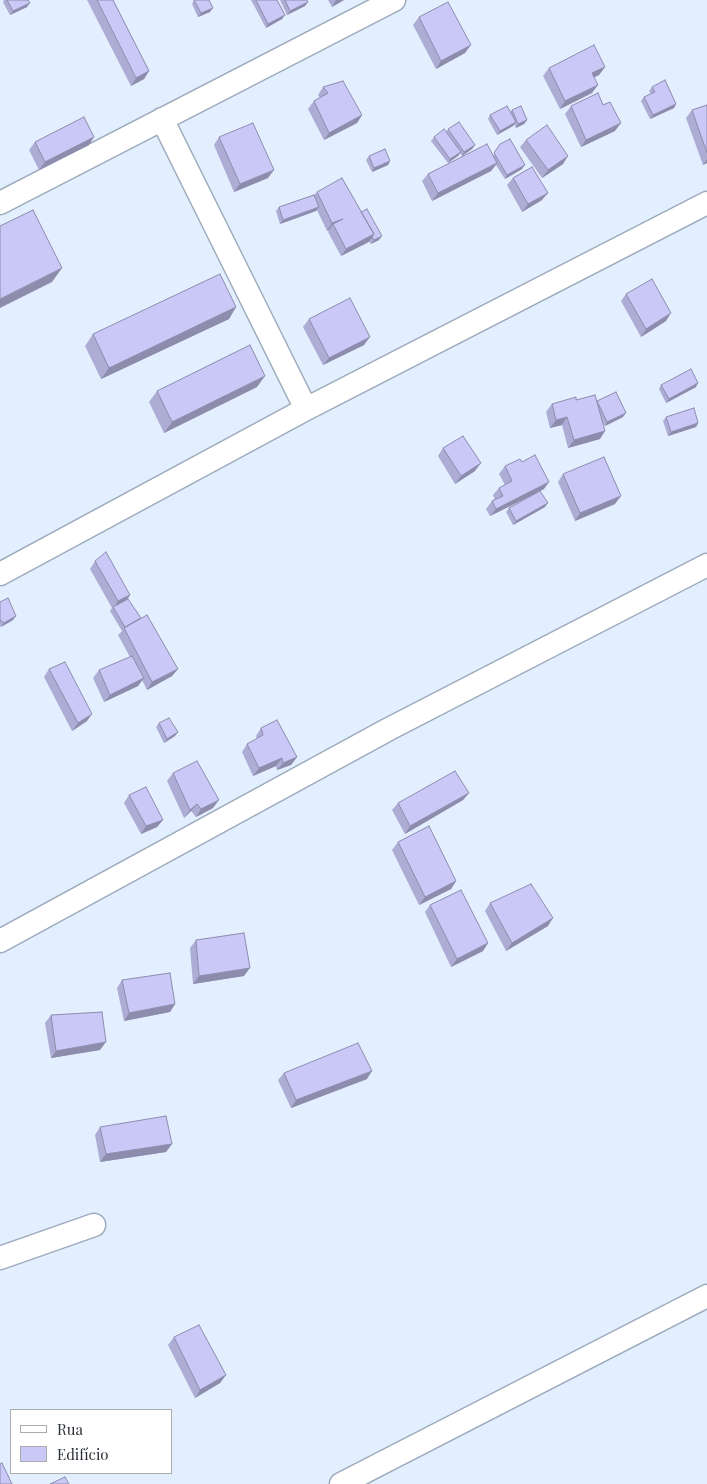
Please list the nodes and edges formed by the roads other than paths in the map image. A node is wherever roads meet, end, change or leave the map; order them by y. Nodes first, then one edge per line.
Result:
1 (394, 0) edge
2 (162, 120) junction
3 (0, 203) edge
4 (707, 204) edge
5 (306, 409) junction
6 (707, 565) edge
7 (0, 574) edge
8 (0, 941) edge
9 (94, 1225) dead end
10 (0, 1258) edge
11 (707, 1296) edge
12 (341, 1484) edge

1 - 2 street
2 - 3 street
2 - 5 street
4 - 5 street
5 - 7 street
6 - 8 street
9 - 10 street
11 - 12 street

